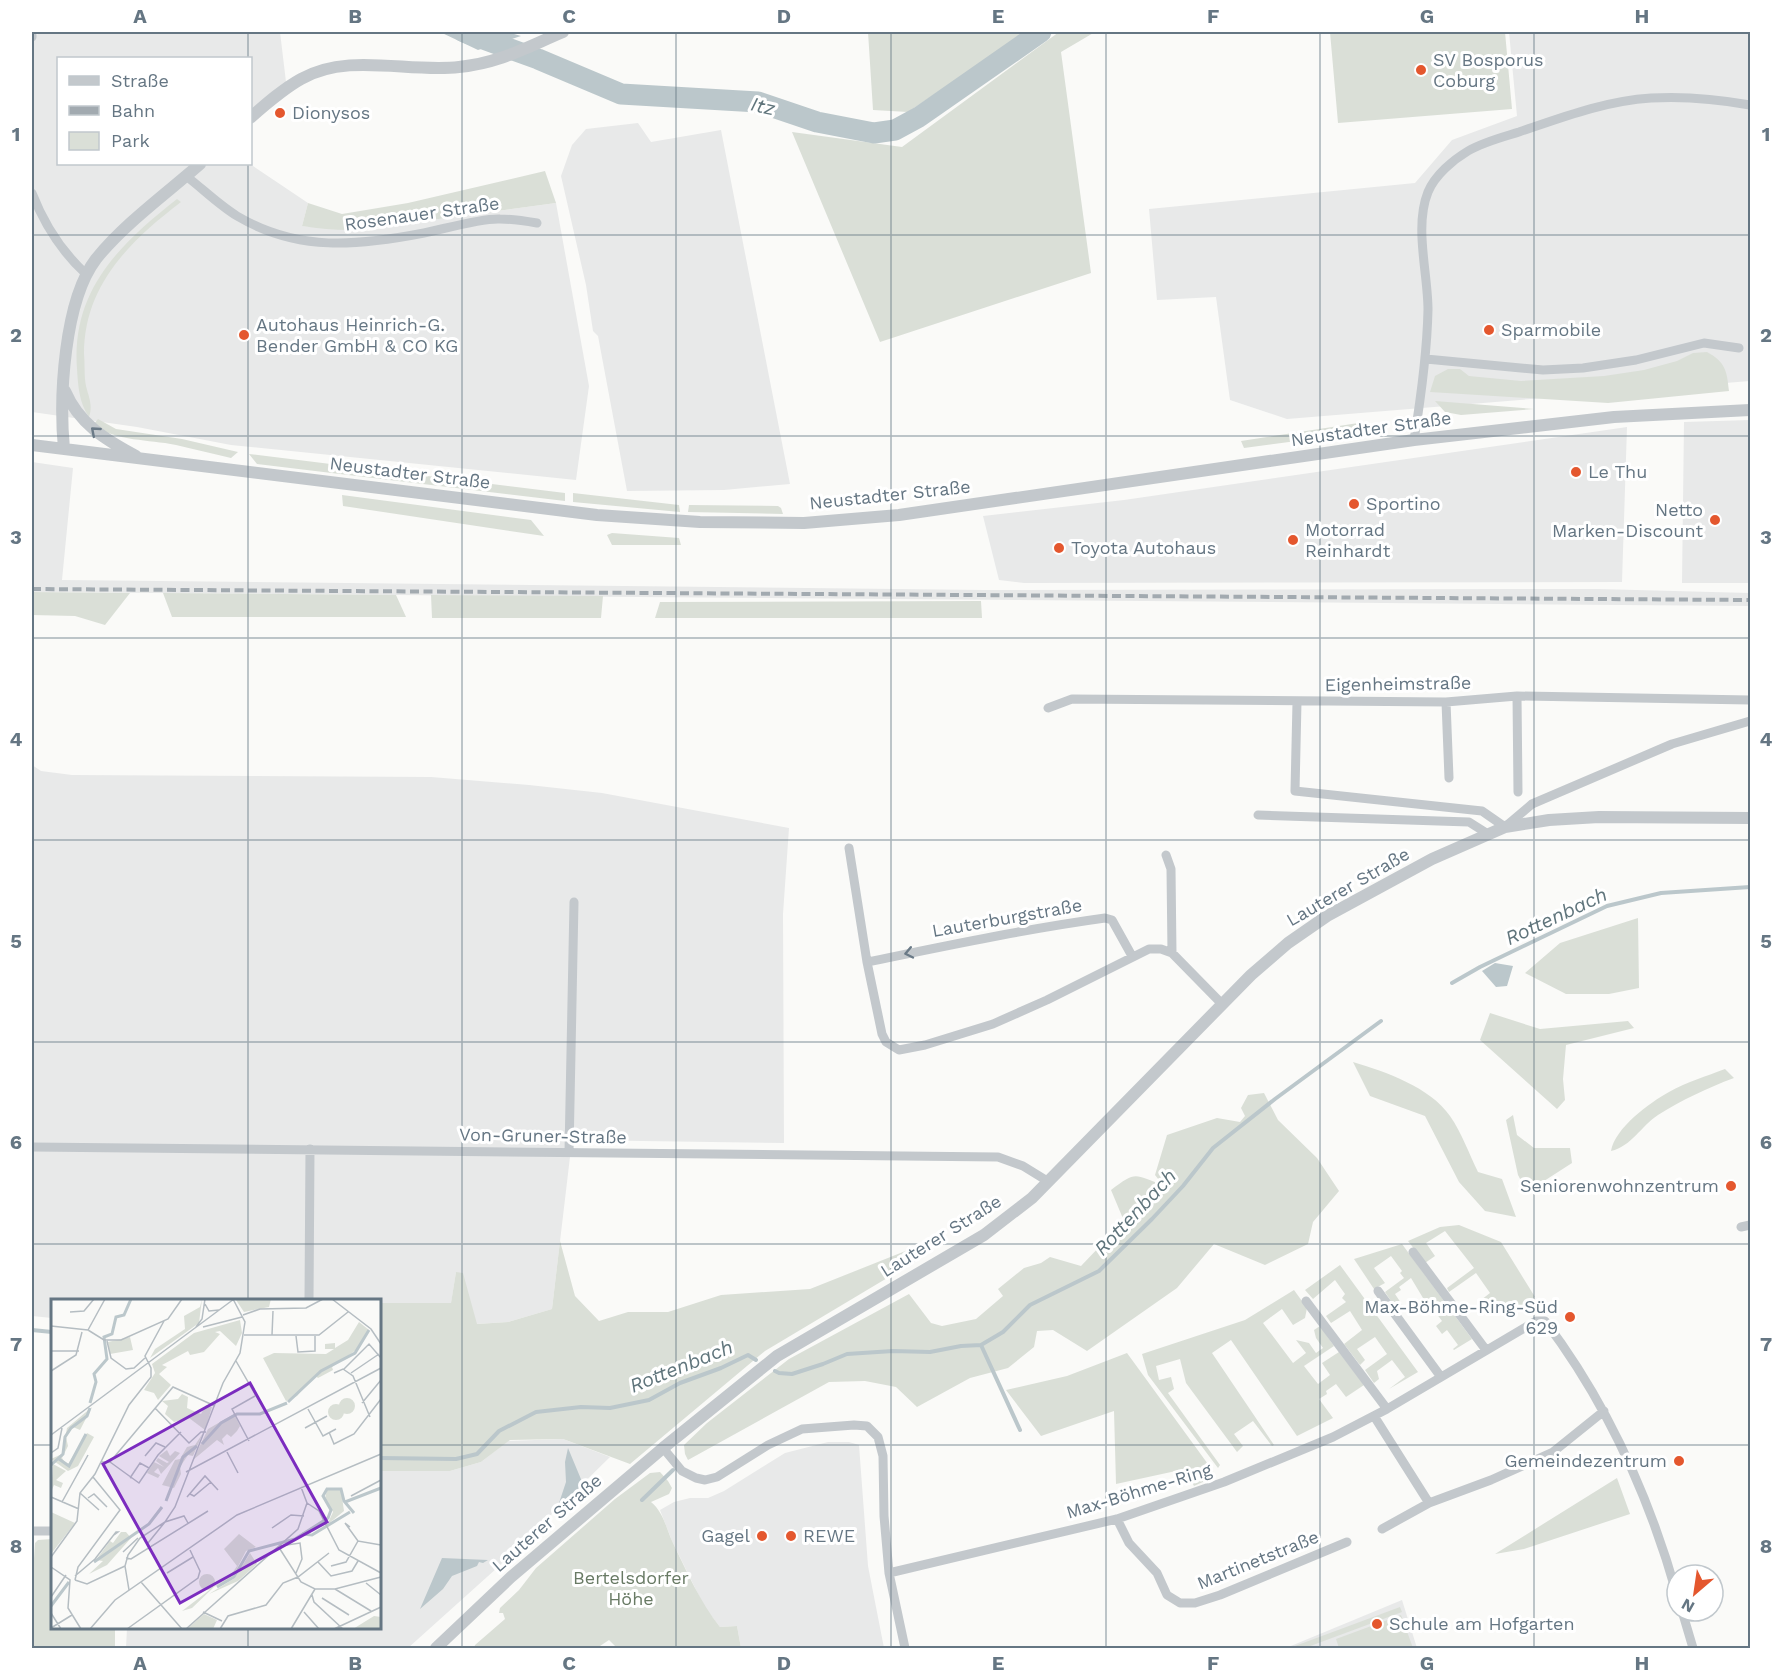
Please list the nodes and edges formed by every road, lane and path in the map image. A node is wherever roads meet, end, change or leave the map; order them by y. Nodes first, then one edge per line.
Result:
1 (32, 32) edge
2 (563, 32) edge
3 (32, 37) edge
4 (1750, 105) edge
5 (252, 116) edge
6 (199, 165) edge
7 (186, 176) junction
8 (32, 193) edge
9 (537, 223) dead end
10 (86, 274) junction
11 (1739, 348) dead end
12 (1426, 359) junction
13 (64, 387) junction
14 (1750, 410) edge
15 (1414, 441) junction
16 (32, 445) edge
17 (63, 449) junction
18 (142, 460) junction
19 (1517, 696) junction
20 (1750, 700) edge
21 (1297, 702) junction
22 (1446, 702) junction
23 (1048, 708) dead end
24 (1750, 721) edge
25 (1449, 778) dead end
26 (1518, 792) dead end
27 (1258, 815) dead end
28 (1750, 818) edge
29 (1505, 827) junction
30 (1488, 834) junction
31 (849, 848) dead end
32 (1166, 855) dead end
33 (574, 902) dead end
34 (1172, 953) junction
35 (1132, 956) junction
36 (867, 962) junction
37 (1222, 1004) junction
38 (32, 1147) edge
39 (310, 1149) junction
40 (569, 1152) junction
41 (1048, 1182) junction
42 (1413, 1252) dead end
43 (1378, 1291) dead end
44 (309, 1299) edge
45 (1306, 1301) dead end
46 (1486, 1350) junction
47 (1441, 1377) junction
48 (1387, 1409) junction
49 (1604, 1411) junction
50 (1374, 1416) junction
51 (663, 1448) junction
52 (1429, 1503) junction
53 (1117, 1518) junction
54 (1382, 1529) dead end
55 (32, 1531) edge
56 (51, 1531) edge
57 (1347, 1542) dead end
58 (1666, 1563) edge
59 (889, 1573) junction
60 (1686, 1623) edge
61 (440, 1647) edge
62 (905, 1648) edge
63 (1693, 1648) edge

1 - 3 street
2 - 5 street
4 - 12 street
6 - 7 street
7 - 9 street, Rosenauer Straße
7 - 10 street
8 - 10 street
10 - 13 street
11 - 12 street
12 - 15 street
13 - 17 street
18 -> 13 street
14 - 15 street, Neustadter Straße
15 - 18 street, Neustadter Straße
16 - 17 street, Neustadter Straße
17 - 18 street, Neustadter Straße
19 - 20 street, Eigenheimstraße
19 - 22 street, Eigenheimstraße
19 - 26 street
21 - 22 street, Eigenheimstraße
21 - 23 street, Eigenheimstraße
21 - 29 street
22 - 25 street
24 - 29 street
27 - 30 street, Lauterer Straße
28 - 29 street, Lauterer Straße
29 - 30 street, Lauterer Straße
30 - 37 street, Lauterer Straße
31 - 36 street
32 - 34 street
33 - 40 street
34 - 35 street
34 - 37 street
35 -> 36 street, Lauterburgstraße
35 - 36 street
37 - 41 street, Lauterer Straße
38 - 39 street, Von-Gruner-Straße
39 - 40 street, Von-Gruner-Straße
39 - 44 street
40 - 41 street, Von-Gruner-Straße
41 - 51 street, Lauterer Straße
42 - 46 street
43 - 47 street
45 - 48 street
46 - 47 street, Max-Böhme-Ring
46 - 49 street, Max-Böhme-Ring
47 - 48 street, Max-Böhme-Ring
48 - 50 street, Max-Böhme-Ring
49 - 52 street
49 - 58 street, Max-Böhme-Ring
50 - 52 street
50 - 53 street, Max-Böhme-Ring
51 - 59 street
51 - 61 street, Lauterer Straße
52 - 54 street
53 - 57 street, Martinetstraße
53 - 59 street, Max-Böhme-Ring
55 - 56 street
59 - 62 street
60 - 63 street

